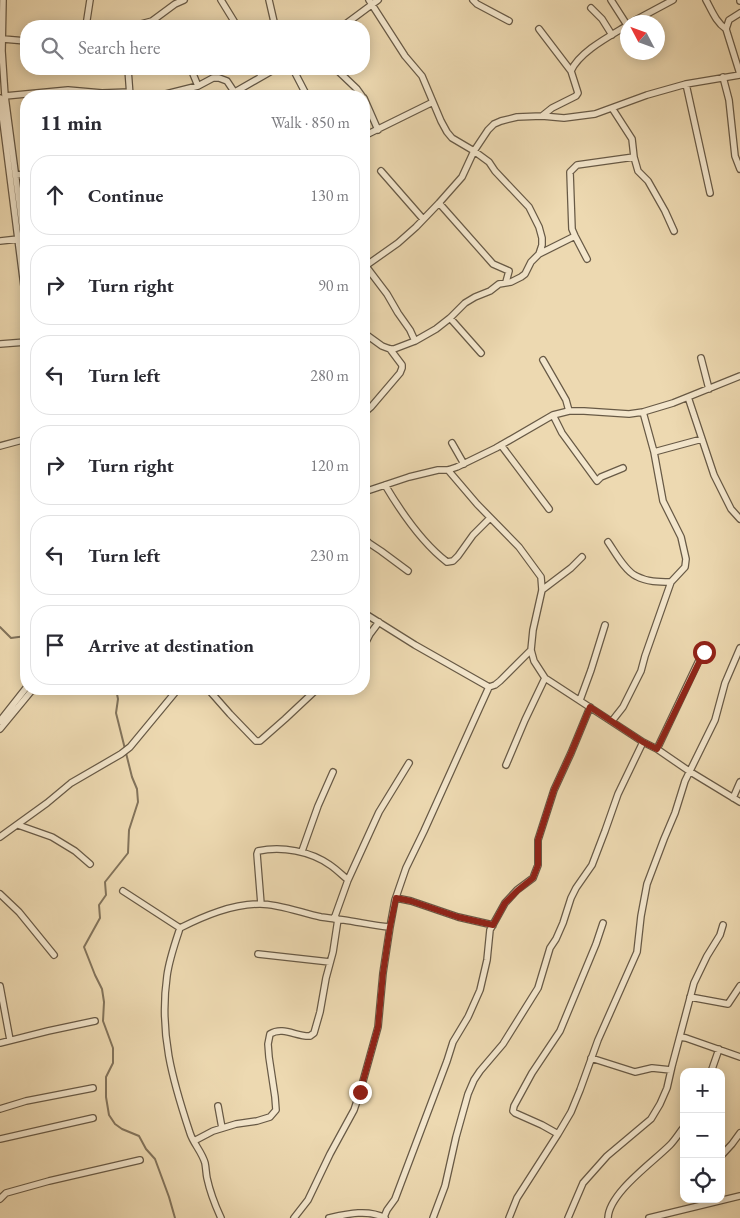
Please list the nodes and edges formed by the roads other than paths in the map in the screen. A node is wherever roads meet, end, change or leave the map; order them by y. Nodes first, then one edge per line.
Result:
1 (3, 0) edge
2 (90, 0) edge
3 (184, 0) edge
4 (221, 0) edge
5 (269, 0) edge
6 (378, 0) edge
7 (473, 0) edge
8 (611, 0) edge
9 (673, 0) edge
10 (706, 0) edge
11 (370, 3) edge
12 (591, 8) dead end
13 (740, 13) edge
14 (621, 15) edge
15 (645, 15) edge
16 (87, 20) edge
17 (153, 20) edge
18 (233, 20) edge
19 (274, 20) edge
20 (350, 20) edge
21 (509, 22) dead end
22 (727, 26) junction
23 (539, 29) dead end
24 (620, 30) edge
25 (612, 35) junction
26 (3, 39) junction
27 (20, 40) edge
28 (571, 71) junction
29 (740, 74) edge
30 (128, 75) edge
31 (193, 75) edge
32 (296, 75) edge
33 (342, 75) edge
34 (261, 76) edge
35 (723, 78) junction
36 (686, 84) junction
37 (198, 86) junction
38 (130, 90) edge
39 (182, 90) edge
40 (233, 90) edge
41 (242, 90) edge
42 (304, 90) edge
43 (358, 90) edge
44 (20, 95) edge
45 (3, 97) edge
46 (433, 102) junction
47 (612, 108) junction
48 (370, 112) edge
49 (542, 116) junction
50 (378, 130) junction
51 (370, 133) edge
52 (2, 140) edge
53 (474, 151) junction
54 (634, 157) junction
55 (740, 168) edge
56 (381, 171) dead end
57 (16, 175) junction
58 (20, 175) edge
59 (710, 193) dead end
60 (20, 200) edge
61 (439, 203) junction
62 (423, 219) junction
63 (674, 231) dead end
64 (574, 236) junction
65 (18, 239) junction
66 (0, 241) edge
67 (538, 254) junction
68 (20, 255) edge
69 (587, 259) dead end
70 (370, 263) edge
71 (370, 272) edge
72 (506, 282) junction
73 (450, 318) junction
74 (370, 338) edge
75 (415, 341) junction
76 (20, 342) edge
77 (0, 344) edge
78 (390, 349) junction
79 (481, 353) dead end
80 (701, 358) dead end
81 (543, 360) dead end
82 (740, 376) edge
83 (709, 389) junction
84 (688, 397) junction
85 (370, 409) edge
86 (569, 411) junction
87 (643, 412) junction
88 (553, 415) junction
89 (702, 439) junction
90 (20, 441) edge
91 (452, 443) dead end
92 (501, 445) junction
93 (0, 446) edge
94 (654, 452) junction
95 (464, 464) junction
96 (623, 468) dead end
97 (448, 470) junction
98 (385, 485) junction
99 (370, 490) edge
100 (550, 509) dead end
101 (490, 518) junction
102 (740, 519) edge
103 (608, 542) dead end
104 (370, 545) edge
105 (582, 557) dead end
106 (408, 571) dead end
107 (671, 582) junction
108 (542, 590) junction
109 (370, 617) edge
110 (379, 622) junction
111 (605, 625) dead end
112 (370, 634) edge
113 (740, 648) edge
114 (531, 650) junction
115 (704, 652) dead end
116 (545, 678) junction
117 (489, 687) junction
118 (20, 695) edge
119 (28, 695) edge
120 (173, 695) edge
121 (213, 695) edge
122 (311, 695) edge
123 (580, 700) junction
124 (590, 707) junction
125 (0, 721) edge
126 (612, 721) junction
127 (0, 729) edge
128 (643, 742) junction
129 (657, 749) junction
130 (408, 764) dead end
131 (506, 765) dead end
132 (689, 771) junction
133 (333, 772) dead end
134 (740, 782) edge
135 (733, 798) junction
136 (740, 802) edge
137 (18, 824) junction
138 (0, 837) edge
139 (302, 852) junction
140 (90, 864) dead end
141 (348, 880) junction
142 (123, 891) dead end
143 (0, 894) edge
144 (396, 898) junction
145 (261, 904) junction
146 (336, 919) junction
147 (603, 923) dead end
148 (493, 925) junction
149 (723, 925) dead end
150 (390, 927) junction
151 (180, 928) junction
152 (258, 954) dead end
153 (54, 955) dead end
154 (330, 962) junction
155 (0, 986) edge
156 (740, 986) edge
157 (690, 997) junction
158 (95, 1021) dead end
159 (680, 1037) junction
160 (10, 1040) junction
161 (0, 1043) edge
162 (719, 1049) junction
163 (740, 1057) edge
164 (591, 1058) junction
165 (712, 1068) edge
166 (671, 1070) junction
167 (93, 1088) dead end
168 (218, 1106) dead end
169 (0, 1109) edge
170 (93, 1118) dead end
171 (222, 1128) junction
172 (680, 1132) edge
173 (740, 1133) edge
174 (558, 1134) junction
175 (0, 1139) edge
176 (194, 1141) junction
177 (725, 1152) edge
178 (140, 1160) dead end
179 (740, 1196) edge
180 (725, 1198) edge
181 (0, 1199) edge
182 (697, 1203) edge
183 (673, 1215) edge
184 (384, 1217) edge
185 (220, 1218) edge
186 (294, 1218) edge
187 (328, 1218) edge
188 (433, 1218) edge
189 (509, 1218) edge
190 (568, 1218) edge
191 (608, 1218) edge
192 (649, 1218) edge

1 - 26 street
2 - 16 street
3 - 17 street
4 - 18 street
5 - 19 street
6 - 11 street
7 - 21 street
8 - 14 street
9 - 15 street
10 - 22 street
11 - 20 street
11 - 46 street
12 - 25 street
13 - 22 street
22 - 29 street
23 - 28 street
24 - 25 street
25 - 28 street
26 - 27 street
26 - 45 street
28 - 49 street
29 - 35 street
30 - 38 street
31 - 37 street
32 - 42 street
33 - 43 street
34 - 41 street
35 - 36 street
35 - 55 street
36 - 47 street
36 - 59 street
37 - 39 street
37 - 40 street
44 - 45 street
45 - 52 street
45 - 57 street
46 - 50 street
46 - 53 street
47 - 49 street
47 - 54 street
48 - 50 street
49 - 53 street
50 - 51 street
52 - 65 street
53 - 61 street
53 - 67 street
54 - 63 street
54 - 64 street
56 - 62 street
57 - 58 street
57 - 60 street
61 - 62 street
61 - 72 street
62 - 70 street
64 - 67 street
64 - 69 street
65 - 66 street
65 - 68 street
67 - 72 street
71 - 75 street
72 - 73 street
73 - 75 street
73 - 79 street
74 - 78 street
75 - 78 street
76 - 77 street
78 - 85 street
80 - 83 street
81 - 86 street
82 - 83 street
83 - 84 street
84 - 87 street
84 - 89 street
86 - 87 street
86 - 88 street
87 - 94 street
88 - 92 street
88 - 96 street
89 - 94 street
89 - 102 street
90 - 93 street
91 - 95 street
92 - 95 street
92 - 100 street
94 - 107 street
95 - 97 street
97 - 98 street
97 - 101 street
98 - 99 street
98 - 101 street
101 - 108 street
103 - 107 street
104 - 106 street
105 - 108 street
107 - 126 street
108 - 114 street
109 - 110 street
110 - 112 street
110 - 117 street
111 - 123 street
113 - 132 street
114 - 116 street
114 - 117 street
115 - 129 street
116 - 123 street
116 - 131 street
117 - 144 street
118 - 125 street
119 - 127 street
120 - 137 street
121 - 122 street
123 - 124 street
124 - 126 street
124 - 148 street
126 - 128 street
128 - 129 street
128 - 188 street
129 - 132 street
130 - 141 street
132 - 135 street
132 - 164 street
133 - 139 street
134 - 135 street
135 - 136 street
137 - 138 street
137 - 140 street
139 - 141 street
139 - 145 street
141 - 146 street
142 - 151 street
143 - 153 street
144 - 148 street
144 - 150 street
145 - 146 street
145 - 151 street
146 - 150 street
146 - 154 street
147 - 174 street
148 - 184 street
149 - 157 street
150 - 186 street
151 - 176 street
152 - 154 street
154 - 171 street
155 - 160 street
156 - 157 street
157 - 159 street
158 - 160 street
159 - 162 street
159 - 166 street
160 - 161 street
162 - 163 street
162 - 165 street
164 - 166 street
164 - 174 street
166 - 190 street
167 - 169 street
168 - 171 street
170 - 175 street
171 - 176 street
172 - 191 street
173 - 177 street
174 - 189 street
176 - 185 street
178 - 181 street
179 - 180 street
182 - 183 street
183 - 192 street
184 - 187 street

